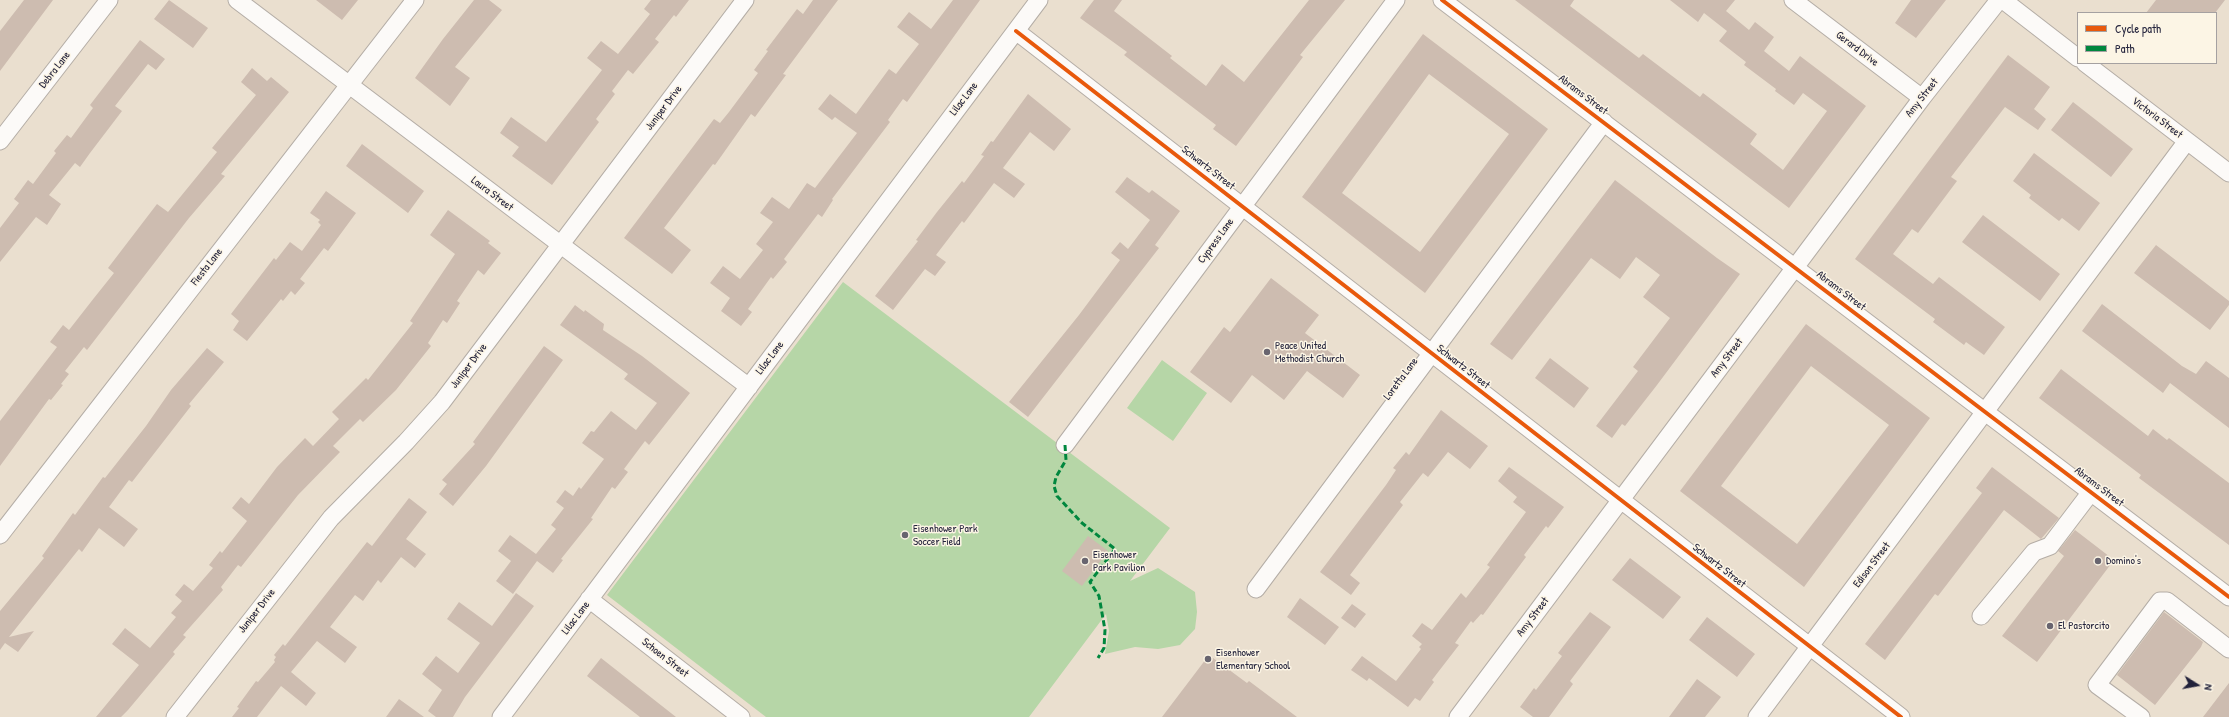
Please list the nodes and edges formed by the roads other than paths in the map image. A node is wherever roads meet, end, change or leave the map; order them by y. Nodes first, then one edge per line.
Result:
1 (109, 0) edge
2 (237, 0) edge
3 (415, 0) edge
4 (745, 0) edge
5 (1039, 0) edge
6 (1396, 0) edge
7 (1442, 0) edge
8 (1793, 0) edge
9 (1999, 0) edge
10 (2003, 0) edge
11 (1016, 31) junction
12 (2077, 57) edge
13 (2086, 64) edge
14 (348, 86) junction
15 (1922, 98) junction
16 (1604, 122) junction
17 (0, 141) edge
18 (2187, 141) junction
19 (2229, 173) edge
20 (1242, 206) junction
21 (561, 246) junction
22 (1795, 268) junction
23 (1431, 353) junction
24 (748, 387) junction
25 (1986, 412) junction
26 (1065, 445) dead end
27 (2091, 492) junction
28 (1620, 500) junction
29 (0, 535) edge
30 (1256, 589) dead end
31 (2229, 597) edge
32 (589, 600) junction
33 (1981, 616) dead end
34 (1810, 648) junction
35 (2229, 649) edge
36 (175, 717) edge
37 (501, 717) edge
38 (741, 717) edge
39 (1458, 717) edge
40 (1757, 717) edge
41 (1901, 717) edge
42 (2141, 717) edge

1 - 17 street, Debra Lane
2 - 14 street, Laura Street
3 - 14 street, Fiesta Lane
4 - 21 street, Juniper Drive
5 - 11 street, Lilac Lane
6 - 20 street, Cypress Lane
7 - 16 street, Abrams Street
8 - 15 street, Gerard Drive
9 - 15 street, Amy Street
10 - 12 street
11 - 20 street, Schwartz Street
11 - 24 street, Lilac Lane
13 - 18 street, Victoria Street
14 - 21 street, Laura Street
14 - 29 street, Fiesta Lane
15 - 22 street, Amy Street
16 - 22 street, Abrams Street
16 - 23 street, Loretta Lane
18 - 19 street, Victoria Street
18 - 25 street, Edison Street
20 - 23 street, Schwartz Street
20 - 26 street, Cypress Lane
21 - 24 street, Laura Street
21 - 36 street, Juniper Drive
22 - 25 street, Abrams Street
22 - 28 street, Amy Street
23 - 28 street, Schwartz Street
23 - 30 street, Loretta Lane
24 - 32 street, Lilac Lane
25 - 27 street, Abrams Street
25 - 34 street, Edison Street
27 - 31 street, Abrams Street
27 - 33 street
28 - 34 street, Schwartz Street
28 - 39 street, Amy Street
32 - 37 street, Lilac Lane
32 - 38 street, Schoen Street
34 - 40 street, Edison Street
34 - 41 street, Schwartz Street
35 - 42 street

